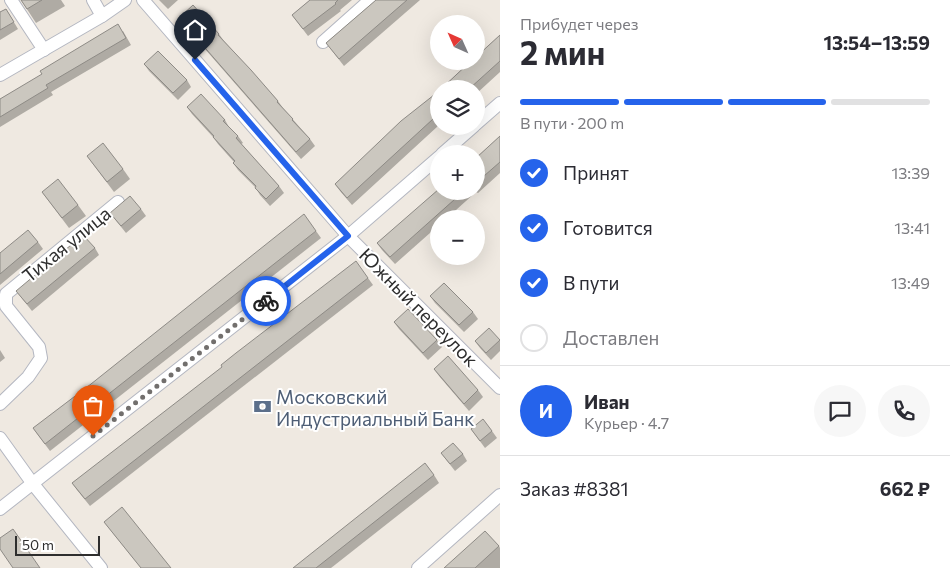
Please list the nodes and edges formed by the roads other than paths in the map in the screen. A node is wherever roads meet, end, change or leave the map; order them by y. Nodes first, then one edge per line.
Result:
1 (11, 0) edge
2 (92, 0) edge
3 (125, 0) edge
4 (143, 0) edge
5 (370, 0) edge
6 (102, 16) junction
7 (323, 42) dead end
8 (44, 50) junction
9 (0, 75) edge
10 (500, 103) edge
11 (485, 116) edge
12 (464, 135) edge
13 (452, 145) edge
14 (430, 165) edge
15 (118, 202) dead end
16 (348, 236) junction
17 (500, 388) edge
18 (0, 404) edge
19 (0, 438) edge
20 (33, 484) junction
21 (500, 495) edge
22 (0, 509) edge
23 (101, 568) edge
24 (418, 568) edge

1 - 8 street
2 - 6 street
3 - 6 street
4 - 16 street, Южный переулок
5 - 7 street
6 - 8 street
8 - 9 street
10 - 11 street
12 - 13 street
14 - 16 street
15 - 18 street, Тихая улица
16 - 17 street, Южный переулок
16 - 20 street
19 - 20 street
20 - 22 street
20 - 23 street
21 - 24 street

